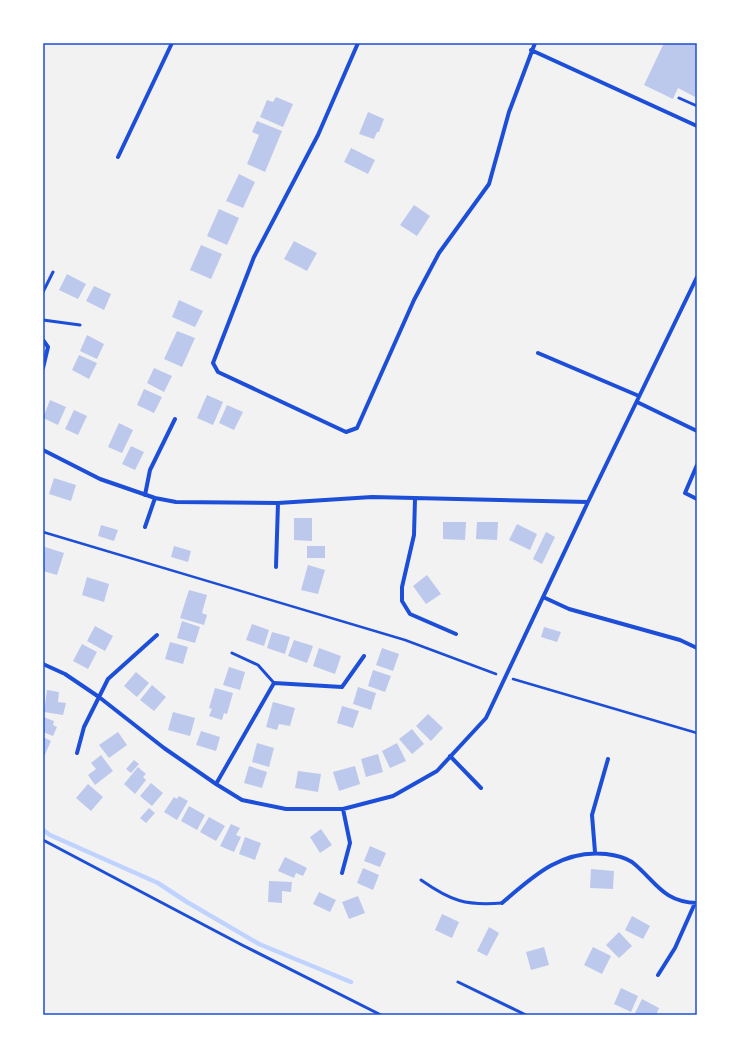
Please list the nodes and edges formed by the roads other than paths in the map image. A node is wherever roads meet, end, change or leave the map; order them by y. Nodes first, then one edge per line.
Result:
1 (172, 43) edge
2 (358, 43) edge
3 (535, 43) edge
4 (531, 50) junction
5 (679, 98) dead end
6 (697, 106) edge
7 (697, 126) edge
8 (118, 157) dead end
9 (53, 272) dead end
10 (697, 277) edge
11 (43, 292) edge
12 (43, 320) edge
13 (80, 326) dead end
14 (43, 340) edge
15 (538, 353) dead end
16 (43, 368) edge
17 (639, 396) junction
18 (637, 402) junction
19 (175, 419) dead end
20 (697, 431) edge
21 (43, 450) edge
22 (697, 465) edge
23 (145, 495) junction
24 (155, 498) junction
25 (415, 499) junction
26 (697, 499) edge
27 (588, 502) junction
28 (278, 503) junction
29 (145, 527) dead end
30 (276, 566) dead end
31 (543, 597) junction
32 (456, 634) dead end
33 (156, 635) dead end
34 (697, 648) edge
35 (232, 653) dead end
36 (364, 656) dead end
37 (43, 664) edge
38 (274, 684) junction
39 (99, 697) junction
40 (77, 753) dead end
41 (450, 756) junction
42 (608, 759) dead end
43 (216, 784) junction
44 (481, 788) dead end
45 (343, 809) junction
46 (43, 840) edge
47 (595, 852) junction
48 (342, 872) dead end
49 (421, 880) dead end
50 (502, 903) joint
51 (696, 903) edge
52 (658, 975) dead end
53 (458, 982) dead end
54 (381, 1015) edge
55 (526, 1015) edge

1 - 8 street
2 - 4 street
3 - 4 street
4 - 7 street
5 - 6 lane
9 - 11 lane
10 - 17 street
12 - 13 lane
14 - 16 street
15 - 17 street
17 - 18 street
18 - 20 street
18 - 27 street
19 - 23 street
21 - 23 street
22 - 26 street
23 - 24 street
24 - 28 street
24 - 29 street
25 - 27 street
25 - 28 street
25 - 32 street
27 - 31 street
28 - 30 street
31 - 34 street
31 - 41 street
33 - 39 street
35 - 38 lane
36 - 38 street
37 - 39 street
38 - 43 street
39 - 40 street
39 - 43 street
41 - 44 street
41 - 45 street
42 - 47 street
43 - 45 street
45 - 48 street
46 - 54 lane
47 - 50 street
47 - 51 street
49 - 50 lane
51 - 52 street
53 - 55 lane

